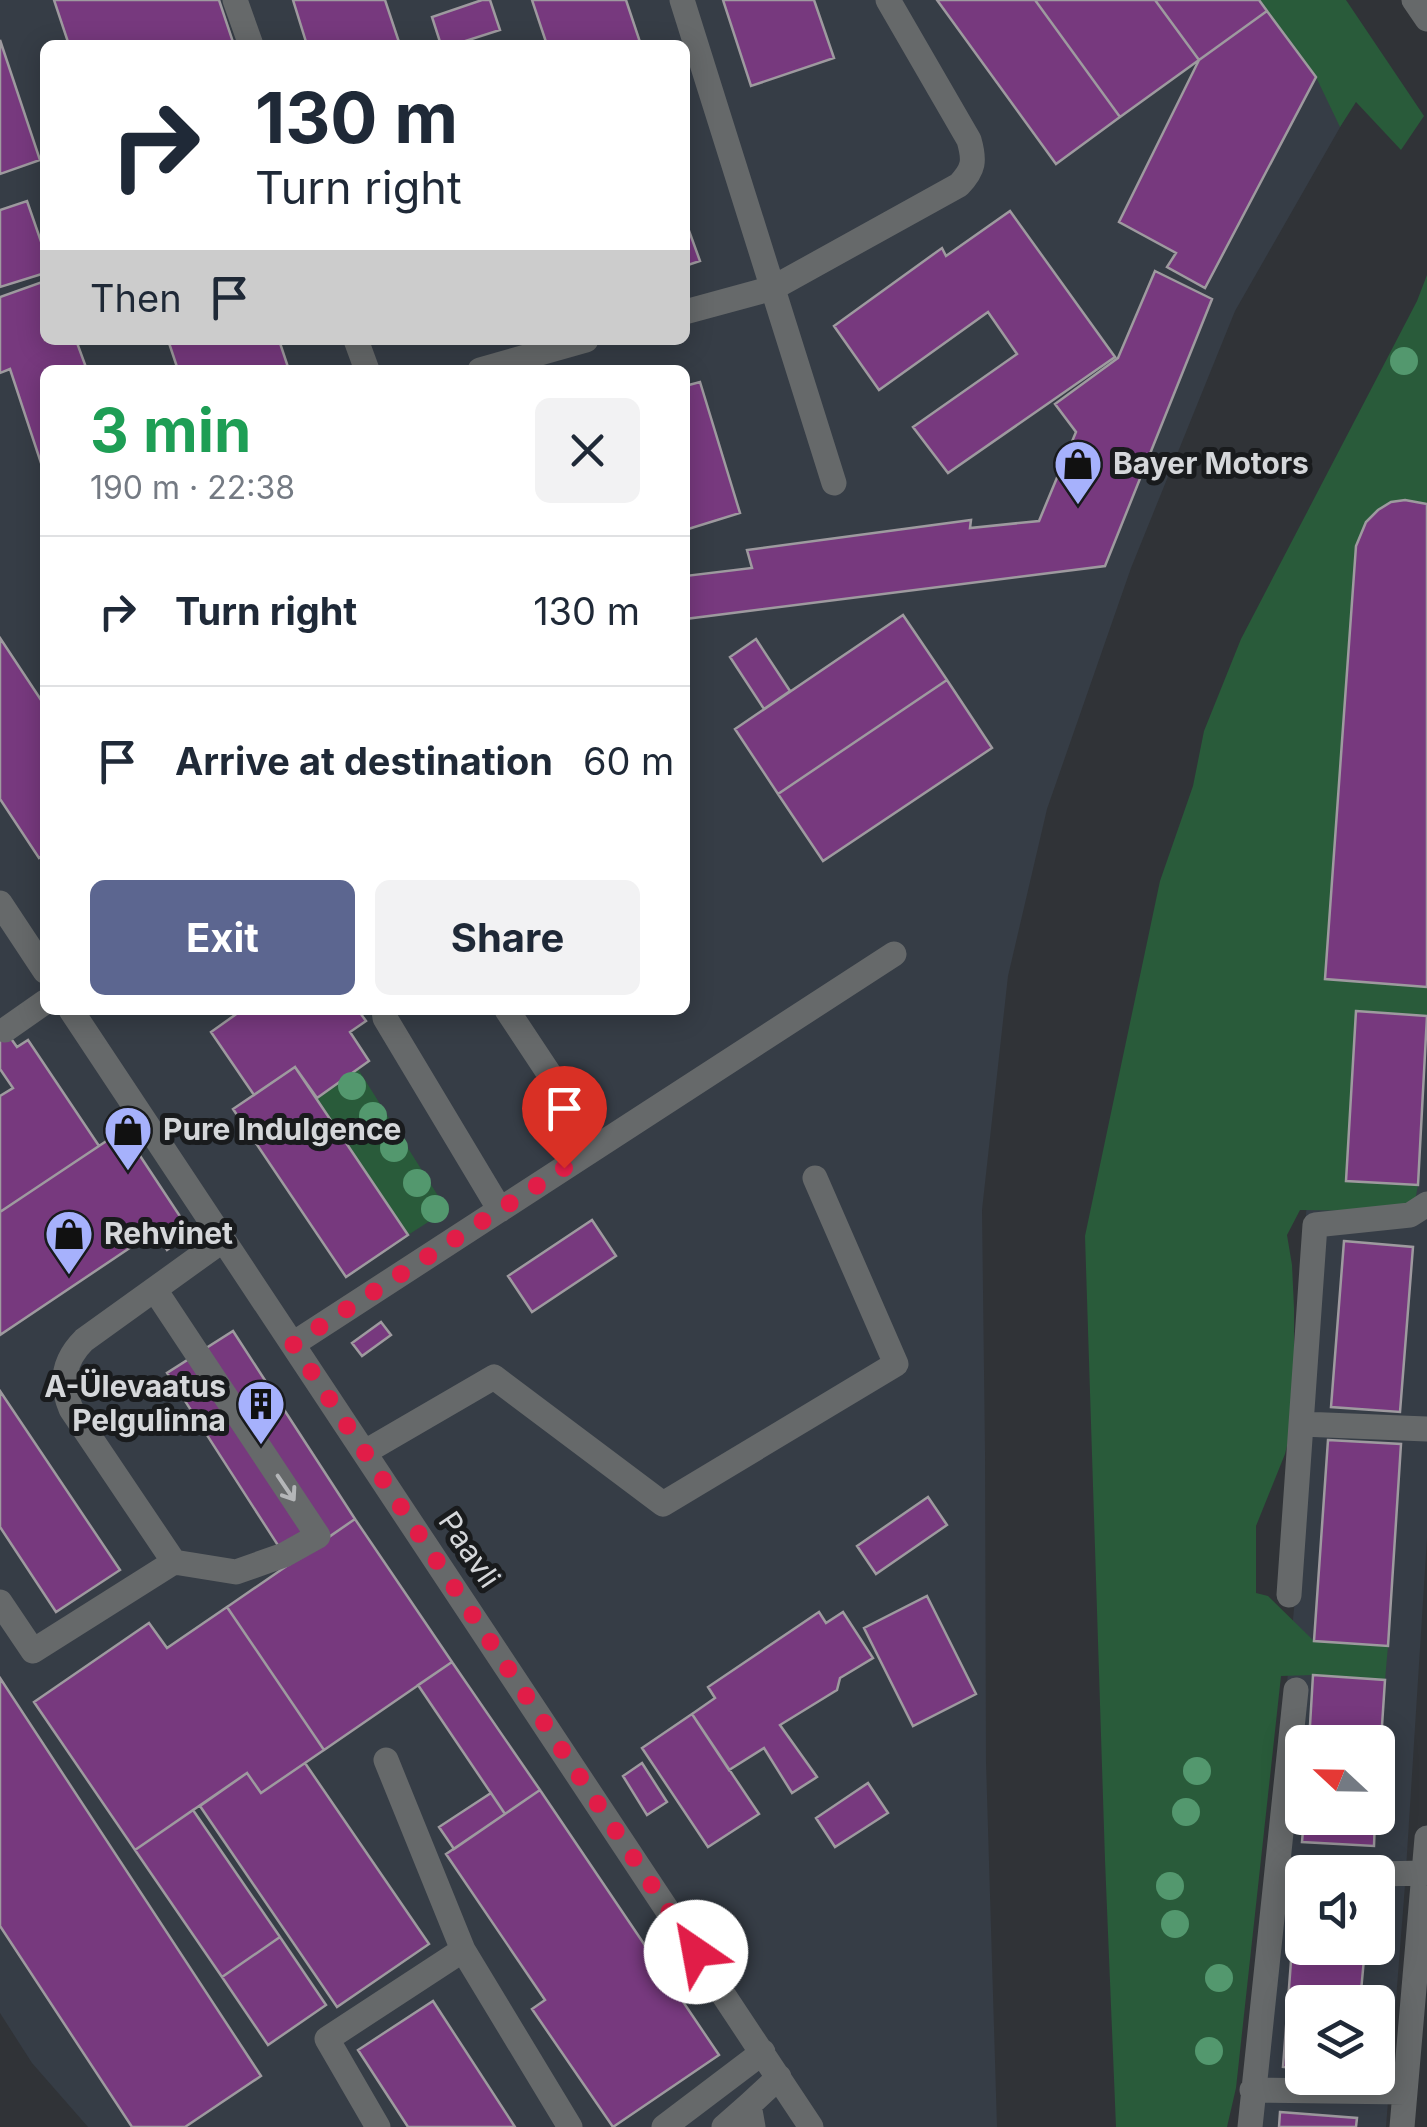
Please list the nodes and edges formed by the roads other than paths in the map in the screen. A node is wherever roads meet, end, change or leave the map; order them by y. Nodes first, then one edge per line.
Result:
1 (236, 0) edge
2 (682, 0) edge
3 (888, 0) edge
4 (1414, 0) edge
5 (1427, 18) edge
6 (250, 40) edge
7 (772, 288) junction
8 (690, 311) edge
9 (568, 345) edge
10 (498, 365) edge
11 (834, 484) dead end
12 (0, 903) edge
13 (894, 954) dead end
14 (40, 963) edge
15 (40, 1006) edge
16 (73, 1015) edge
17 (385, 1015) edge
18 (510, 1015) edge
19 (5, 1030) dead end
20 (597, 1146) junction
21 (814, 1178) dead end
22 (1427, 1204) edge
23 (500, 1210) junction
24 (223, 1240) junction
25 (155, 1290) junction
26 (293, 1344) junction
27 (1300, 1424) junction
28 (1427, 1428) edge
29 (365, 1452) junction
30 (174, 1562) junction
31 (1289, 1595) dead end
32 (0, 1602) edge
33 (1296, 1690) dead end
34 (386, 1760) dead end
35 (1427, 1838) edge
36 (1291, 1855) edge
37 (1423, 1873) junction
38 (1395, 1874) edge
39 (1285, 1903) edge
40 (463, 1950) junction
41 (763, 2052) junction
42 (779, 2077) junction
43 (1252, 2090) junction
44 (1405, 2092) junction
45 (751, 2116) edge
46 (378, 2127) edge
47 (570, 2127) edge
48 (664, 2127) edge
49 (724, 2127) edge
50 (812, 2127) edge
51 (1250, 2127) edge
52 (1402, 2127) edge

1 - 6 street
2 - 7 street
3 - 7 street
4 - 5 street
7 - 8 street
7 - 11 street
9 - 10 street
12 - 14 street
13 - 20 street
15 - 19 street
16 - 24 street, Paavli
17 - 23 street
18 - 20 street
20 - 23 street
21 - 29 street
22 - 27 street
23 - 26 street
24 - 25 street
24 - 26 street, Paavli
25 - 30 street
25 -> 30 street
26 - 29 street, Paavli
27 - 28 street
27 - 31 street
29 - 41 street, Paavli
30 - 32 street
33 - 36 street
34 - 40 street
35 - 37 street
37 - 38 street
37 - 44 street
39 - 43 street
40 - 46 street
40 - 47 street
41 - 42 street, Paavli
41 - 48 street
42 - 45 street
42 - 50 street, Paavli
43 - 44 street
43 - 51 street
44 - 52 street
45 - 49 street

